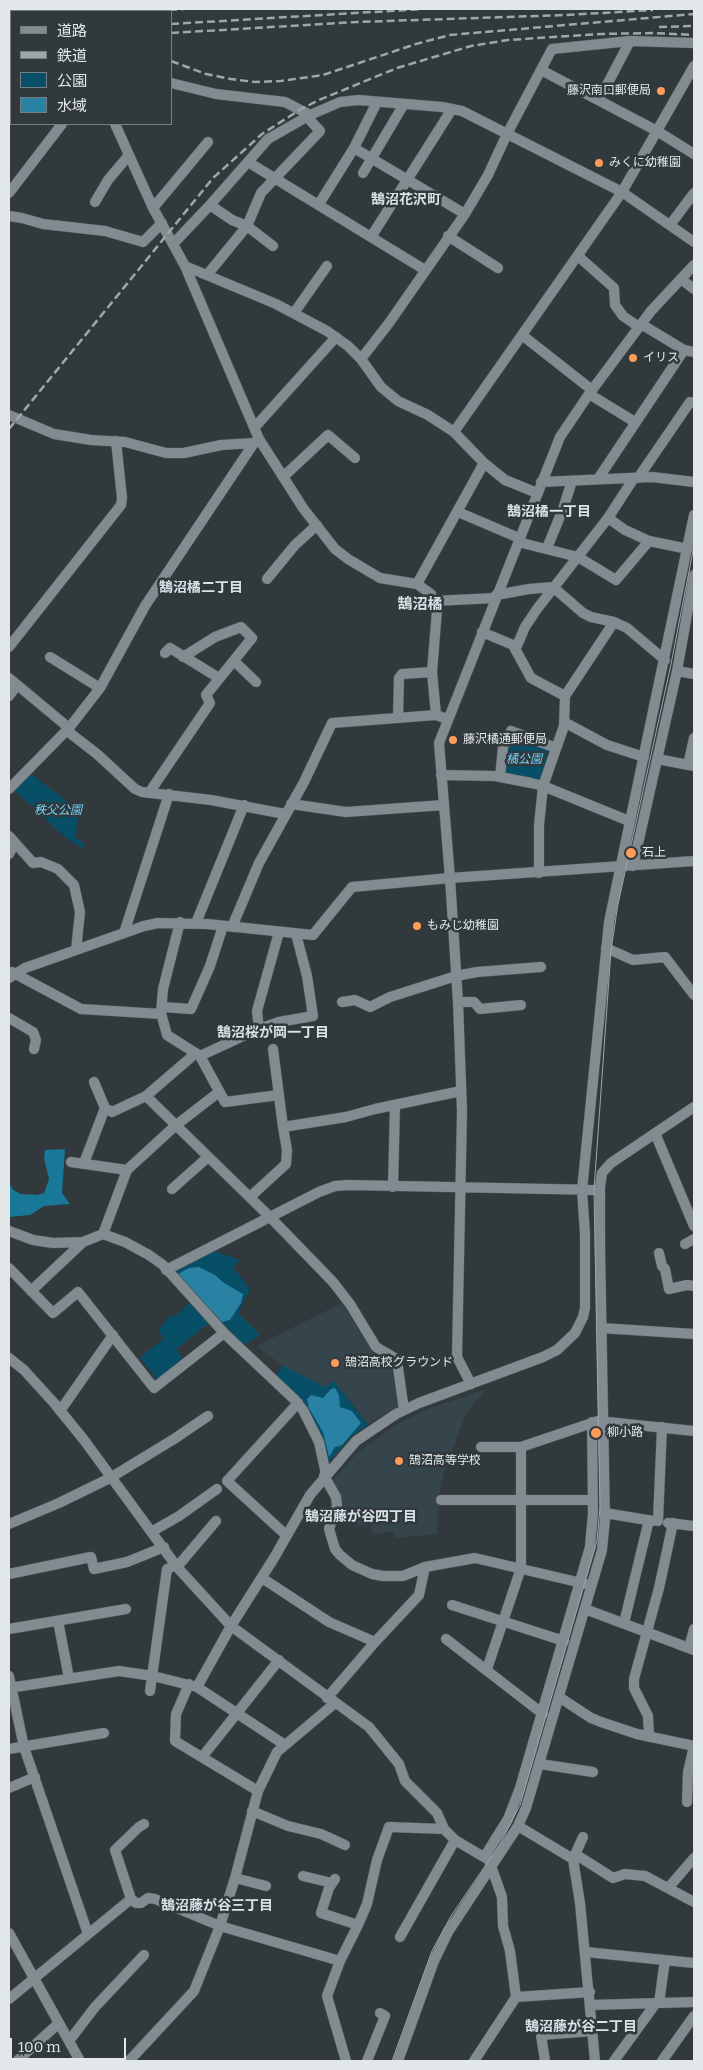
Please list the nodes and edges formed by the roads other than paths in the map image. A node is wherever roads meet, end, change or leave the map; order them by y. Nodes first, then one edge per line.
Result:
1 (630, 41) junction
2 (694, 43) edge
3 (694, 66) edge
4 (541, 70) junction
5 (172, 82) edge
6 (599, 100) junction
7 (377, 102) junction
8 (404, 104) junction
9 (452, 109) junction
10 (308, 116) junction
11 (61, 125) edge
12 (115, 125) edge
13 (657, 131) junction
14 (507, 134) junction
15 (208, 142) dead end
16 (354, 148) junction
17 (694, 154) edge
18 (129, 155) junction
19 (372, 158) junction
20 (248, 162) junction
21 (363, 173) dead end
22 (276, 178) junction
23 (407, 180) junction
24 (622, 192) junction
25 (9, 193) edge
26 (694, 193) edge
27 (95, 202) dead end
28 (319, 204) junction
29 (210, 205) junction
30 (154, 208) junction
31 (465, 214) junction
32 (9, 216) edge
33 (162, 223) junction
34 (670, 225) junction
35 (247, 226) junction
36 (448, 236) junction
37 (371, 237) junction
38 (172, 240) junction
39 (694, 242) edge
40 (273, 246) dead end
41 (578, 256) junction
42 (694, 265) edge
43 (185, 266) junction
44 (327, 266) dead end
45 (498, 268) dead end
46 (425, 270) junction
47 (207, 275) junction
48 (681, 279) junction
49 (694, 289) edge
50 (294, 313) junction
51 (640, 326) junction
52 (522, 335) junction
53 (336, 337) junction
54 (689, 352) edge
55 (361, 360) junction
56 (590, 392) junction
57 (694, 402) edge
58 (9, 415) edge
59 (636, 422) junction
60 (254, 427) junction
61 (454, 432) junction
62 (116, 441) junction
63 (256, 441) junction
64 (355, 458) dead end
65 (484, 463) junction
66 (283, 478) junction
67 (636, 478) junction
68 (598, 479) junction
69 (572, 480) junction
70 (541, 482) junction
71 (694, 482) edge
72 (537, 493) junction
73 (458, 512) junction
74 (694, 515) edge
75 (608, 518) junction
76 (317, 525) junction
77 (519, 540) junction
78 (649, 541) junction
79 (547, 548) junction
80 (688, 549) junction
81 (578, 557) junction
82 (694, 576) edge
83 (267, 579) dead end
84 (417, 584) junction
85 (553, 587) junction
86 (496, 596) junction
87 (434, 601) junction
88 (614, 622) junction
89 (482, 632) junction
90 (11, 641) edge
91 (516, 648) junction
92 (165, 653) dead end
93 (50, 657) dead end
94 (183, 657) junction
95 (665, 660) junction
96 (234, 661) junction
97 (676, 671) junction
98 (432, 672) junction
99 (694, 674) edge
100 (9, 678) edge
101 (218, 678) junction
102 (256, 682) dead end
103 (17, 685) junction
104 (100, 688) junction
105 (9, 696) edge
106 (565, 696) junction
107 (436, 716) junction
108 (398, 718) junction
109 (447, 719) junction
110 (564, 722) junction
111 (67, 729) junction
112 (694, 738) edge
113 (556, 748) junction
114 (644, 757) junction
115 (657, 759) junction
116 (691, 766) edge
117 (441, 776) junction
118 (500, 776) junction
119 (543, 786) junction
120 (9, 789) edge
121 (150, 793) junction
122 (169, 794) junction
123 (291, 804) junction
124 (244, 805) junction
125 (444, 805) junction
126 (285, 814) junction
127 (629, 821) junction
128 (12, 840) edge
129 (9, 854) edge
130 (694, 861) edge
131 (621, 866) junction
132 (634, 866) junction
133 (539, 872) junction
134 (450, 878) junction
135 (180, 922) junction
136 (196, 923) junction
137 (227, 926) junction
138 (279, 932) junction
139 (124, 933) junction
140 (296, 934) junction
141 (606, 948) junction
142 (76, 950) junction
143 (542, 967) dead end
144 (11, 973) edge
145 (456, 976) junction
146 (694, 995) edge
147 (342, 1002) dead end
148 (458, 1002) junction
149 (521, 1005) dead end
150 (161, 1010) junction
151 (9, 1018) edge
152 (259, 1029) junction
153 (34, 1049) dead end
154 (273, 1049) dead end
155 (198, 1054) junction
156 (94, 1082) dead end
157 (461, 1091) junction
158 (219, 1092) junction
159 (279, 1095) junction
160 (146, 1096) junction
161 (394, 1105) junction
162 (694, 1106) edge
163 (105, 1108) junction
164 (175, 1126) junction
165 (283, 1126) junction
166 (655, 1133) junction
167 (208, 1157) junction
168 (71, 1162) dead end
169 (84, 1163) junction
170 (127, 1170) junction
171 (393, 1187) junction
172 (460, 1188) junction
173 (172, 1189) dead end
174 (582, 1190) junction
175 (600, 1190) junction
176 (250, 1197) junction
177 (270, 1217) junction
178 (694, 1226) edge
179 (9, 1231) edge
180 (103, 1234) junction
181 (83, 1242) junction
182 (659, 1252) dead end
183 (9, 1268) edge
184 (166, 1270) junction
185 (694, 1286) edge
186 (31, 1291) junction
187 (601, 1328) junction
188 (224, 1333) junction
189 (694, 1334) edge
190 (113, 1335) junction
191 (9, 1358) edge
192 (471, 1384) junction
193 (298, 1403) junction
194 (404, 1410) junction
195 (60, 1411) junction
196 (208, 1416) dead end
197 (603, 1421) junction
198 (592, 1422) junction
199 (662, 1427) junction
200 (694, 1431) edge
201 (481, 1446) dead end
202 (522, 1447) junction
203 (325, 1475) junction
204 (110, 1478) junction
205 (217, 1489) dead end
206 (441, 1500) dead end
207 (522, 1500) junction
208 (593, 1500) junction
209 (605, 1513) junction
210 (216, 1521) dead end
211 (653, 1521) junction
212 (673, 1523) junction
213 (9, 1524) edge
214 (694, 1526) edge
215 (152, 1531) junction
216 (286, 1535) junction
217 (164, 1547) junction
218 (176, 1566) junction
219 (425, 1567) junction
220 (521, 1568) junction
221 (9, 1574) edge
222 (262, 1578) junction
223 (581, 1582) junction
224 (592, 1585) junction
225 (452, 1605) dead end
226 (126, 1609) dead end
227 (585, 1609) junction
228 (58, 1621) junction
229 (503, 1622) junction
230 (624, 1623) junction
231 (231, 1626) junction
232 (9, 1629) edge
233 (694, 1629) edge
234 (648, 1632) junction
235 (446, 1639) dead end
236 (564, 1641) junction
237 (374, 1642) junction
238 (692, 1649) edge
239 (279, 1660) junction
240 (487, 1669) junction
241 (9, 1676) edge
242 (152, 1676) junction
243 (69, 1678) junction
244 (193, 1685) junction
245 (10, 1688) edge
246 (150, 1691) dead end
247 (559, 1697) junction
248 (331, 1701) junction
249 (236, 1712) junction
250 (543, 1714) junction
251 (104, 1733) dead end
252 (649, 1737) junction
253 (285, 1745) junction
254 (694, 1746) edge
255 (24, 1747) junction
256 (9, 1749) edge
257 (203, 1756) junction
258 (540, 1764) junction
259 (592, 1772) dead end
260 (35, 1776) junction
261 (9, 1788) edge
262 (258, 1791) junction
263 (687, 1802) dead end
264 (252, 1811) junction
265 (144, 1824) dead end
266 (518, 1826) junction
267 (444, 1829) junction
268 (583, 1837) dead end
269 (455, 1840) junction
270 (345, 1845) dead end
271 (484, 1856) junction
272 (574, 1857) junction
273 (694, 1858) edge
274 (492, 1866) junction
275 (303, 1876) dead end
276 (235, 1878) junction
277 (266, 1886) dead end
278 (669, 1887) junction
279 (131, 1899) junction
280 (694, 1902) edge
281 (358, 1925) junction
282 (220, 1926) junction
283 (9, 1933) edge
284 (88, 1934) junction
285 (400, 1937) dead end
286 (586, 1952) junction
287 (144, 1955) dead end
288 (665, 1960) junction
289 (340, 1961) junction
290 (694, 1963) edge
291 (34, 1979) junction
292 (590, 1992) junction
293 (516, 1997) junction
294 (9, 1999) edge
295 (694, 2002) edge
296 (658, 2003) junction
297 (591, 2005) junction
298 (380, 2013) dead end
299 (694, 2016) edge
300 (59, 2022) junction
301 (593, 2031) junction
302 (69, 2041) junction
303 (399, 2057) edge
304 (17, 2061) edge
305 (80, 2061) edge
306 (129, 2061) edge
307 (346, 2061) edge
308 (367, 2061) edge
309 (409, 2061) edge
310 (474, 2061) edge
311 (545, 2061) edge
312 (595, 2061) edge
313 (614, 2061) edge
314 (662, 2061) edge

1 - 2 street
1 - 4 street
1 - 6 street
3 - 13 street
4 - 6 street
4 - 14 street
5 - 10 street
6 - 13 street
7 - 8 street
7 - 10 street
7 - 16 street
8 - 9 street
8 - 19 street
9 - 14 street
9 - 23 street
10 - 20 street
10 - 22 street
11 - 25 street
12 - 18 street
13 - 17 street
13 - 24 street
14 - 24 street
14 - 31 street
15 - 30 street
16 - 19 street
16 - 28 street
18 - 27 street
18 - 30 street
19 - 21 street
19 - 23 street
20 - 22 street
20 - 29 street
22 - 28 street
22 - 35 street
23 - 31 street
23 - 37 street
24 - 34 street
24 - 41 street
26 - 34 street
28 - 37 street
29 - 35 street
29 - 38 street
30 - 33 street
31 - 36 street
32 - 33 street
33 - 38 street
34 - 39 street
35 - 40 street
35 - 47 street
36 - 45 street
36 - 46 street
37 - 46 street
38 - 43 street
41 - 51 street
41 - 52 street
42 - 48 street
43 - 47 street
43 - 60 street
44 - 50 street
46 - 55 street
47 - 50 street
48 - 49 street
48 - 51 street
50 - 53 street
51 - 54 street
51 - 56 street
52 - 56 street
52 - 61 street
53 - 55 street
53 - 60 street
54 - 59 street
55 - 61 street
56 - 59 street
56 - 70 street
57 - 67 street
58 - 62 street
59 - 68 street
60 - 63 street
61 - 65 street
62 - 63 street
62 - 90 street
63 - 66 street
63 - 104 street
64 - 66 street
65 - 72 street
65 - 73 street
66 - 76 street
67 - 68 street
67 - 71 street
67 - 75 street
68 - 69 street
69 - 70 street
69 - 79 street
70 - 72 street
72 - 77 street
73 - 77 street
73 - 84 street
74 - 80 street
75 - 78 street
75 - 81 street
76 - 83 street
76 - 84 street
77 - 79 street
77 - 86 street
78 - 80 street
78 - 81 street
79 - 81 street
80 - 95 street
81 - 85 street
82 - 97 street
84 - 87 street
85 - 86 street
85 - 88 street
85 - 91 street
86 - 87 street
86 - 89 street
87 - 98 street
88 - 95 street
88 - 106 street
89 - 91 street
89 - 109 street
91 - 106 street
92 - 94 street
93 - 104 street
94 - 96 street
94 - 101 street
95 - 114 street
96 - 101 street
96 - 102 street
97 - 99 street
97 - 115 street
98 - 107 street
98 - 108 street
100 - 103 street
101 - 121 street
103 - 105 street
103 - 111 street
104 - 111 street
106 - 110 street
107 - 108 street
107 - 109 street
108 - 123 street
109 - 117 street
110 - 113 street
110 - 114 street
111 - 120 street
111 - 121 street
112 - 116 street
113 - 118 street
113 - 119 street
114 - 127 street
115 - 116 street
115 - 132 street
117 - 118 street
117 - 125 street
118 - 119 street
119 - 127 street
119 - 133 street
121 - 122 street
122 - 124 street
122 - 139 street
123 - 125 street
123 - 126 street
124 - 126 street
124 - 136 street
125 - 134 street
126 - 137 street
127 - 131 street
128 - 129 street
128 - 142 street
130 - 132 street
131 - 132 street
131 - 133 street
131 - 141 street
133 - 134 street
134 - 140 street
134 - 145 street
135 - 136 street
135 - 139 street
135 - 150 street
136 - 137 street
137 - 138 street
137 - 150 street
138 - 140 street
138 - 152 street
139 - 142 street
140 - 152 street
141 - 146 street
141 - 174 street
142 - 144 street
143 - 145 street
144 - 150 street
145 - 147 street
145 - 148 street
148 - 149 street
148 - 157 street
150 - 155 street
151 - 153 street
152 - 155 street
154 - 159 street
155 - 158 street
155 - 160 street
156 - 163 street
157 - 161 street
157 - 172 street
158 - 159 street
158 - 164 street
159 - 165 street
160 - 163 street
160 - 164 street
161 - 165 street
161 - 171 street
162 - 166 street
163 - 169 street
164 - 167 street
164 - 170 street
165 - 176 street
166 - 175 street
166 - 178 street
167 - 173 street
167 - 176 street
168 - 169 street
169 - 170 street
170 - 180 street
171 - 172 street
171 - 177 street
172 - 174 street
172 - 192 street
174 - 175 street
174 - 192 street
175 - 187 street
176 - 177 street
177 - 184 street
177 - 194 street
179 - 181 street
180 - 181 street
180 - 184 street
181 - 186 street
182 - 185 street
183 - 186 street
184 - 188 street
186 - 190 street
187 - 189 street
187 - 197 street
188 - 190 street
188 - 193 street
190 - 195 street
191 - 195 street
192 - 194 street
193 - 203 street
193 - 216 street
194 - 203 street
195 - 204 street
196 - 204 street
197 - 198 street
197 - 199 street
197 - 209 street
198 - 202 street
198 - 208 street
199 - 200 street
199 - 211 street
201 - 202 street
202 - 207 street
203 - 216 street
203 - 219 street
204 - 213 street
204 - 215 street
205 - 215 street
206 - 207 street
207 - 208 street
207 - 220 street
208 - 223 street
209 - 211 street
209 - 224 street
210 - 218 street
211 - 212 street
211 - 230 street
212 - 214 street
212 - 234 street
215 - 217 street
216 - 222 street
217 - 218 street
217 - 221 street
218 - 231 street
218 - 242 street
219 - 220 street
219 - 237 street
220 - 223 street
220 - 229 street
222 - 231 street
222 - 237 street
223 - 224 street
223 - 236 street
224 - 227 street
225 - 229 street
226 - 228 street
227 - 230 street
227 - 247 street
228 - 232 street
228 - 243 street
229 - 236 street
229 - 240 street
230 - 234 street
231 - 239 street
231 - 244 street
233 - 238 street
234 - 238 street
234 - 252 street
235 - 240 street
236 - 250 street
237 - 248 street
239 - 248 street
239 - 249 street
240 - 250 street
241 - 245 street
242 - 243 street
242 - 244 street
242 - 246 street
243 - 245 street
244 - 249 street
244 - 257 street
245 - 255 street
247 - 252 street
247 - 258 street
248 - 253 street
248 - 267 street
249 - 253 street
249 - 257 street
250 - 271 street
251 - 255 street
252 - 254 street
253 - 262 street
254 - 263 street
255 - 256 street
255 - 260 street
257 - 262 street
258 - 259 street
258 - 266 street
260 - 261 street
260 - 284 street
262 - 264 street
264 - 270 street
264 - 276 street
265 - 279 street
266 - 272 street
266 - 274 street
267 - 269 street
267 - 281 street
268 - 272 street
269 - 271 street
269 - 285 street
271 - 274 street
272 - 278 street
272 - 286 street
273 - 278 street
274 - 293 street
274 - 303 street
275 - 281 street
276 - 277 street
276 - 282 street
278 - 280 street
279 - 282 street
279 - 284 street
281 - 289 street
282 - 289 street
282 - 306 street
283 - 291 street
284 - 291 street
286 - 288 street
286 - 292 street
287 - 302 street
288 - 290 street
288 - 296 street
289 - 307 street
291 - 294 street
291 - 300 street
292 - 293 street
292 - 297 street
293 - 310 street
295 - 296 street
296 - 297 street
296 - 313 street
297 - 301 street
298 - 308 street
299 - 314 street
300 - 302 street
300 - 304 street
301 - 311 street
301 - 312 street
302 - 305 street
303 - 309 street

